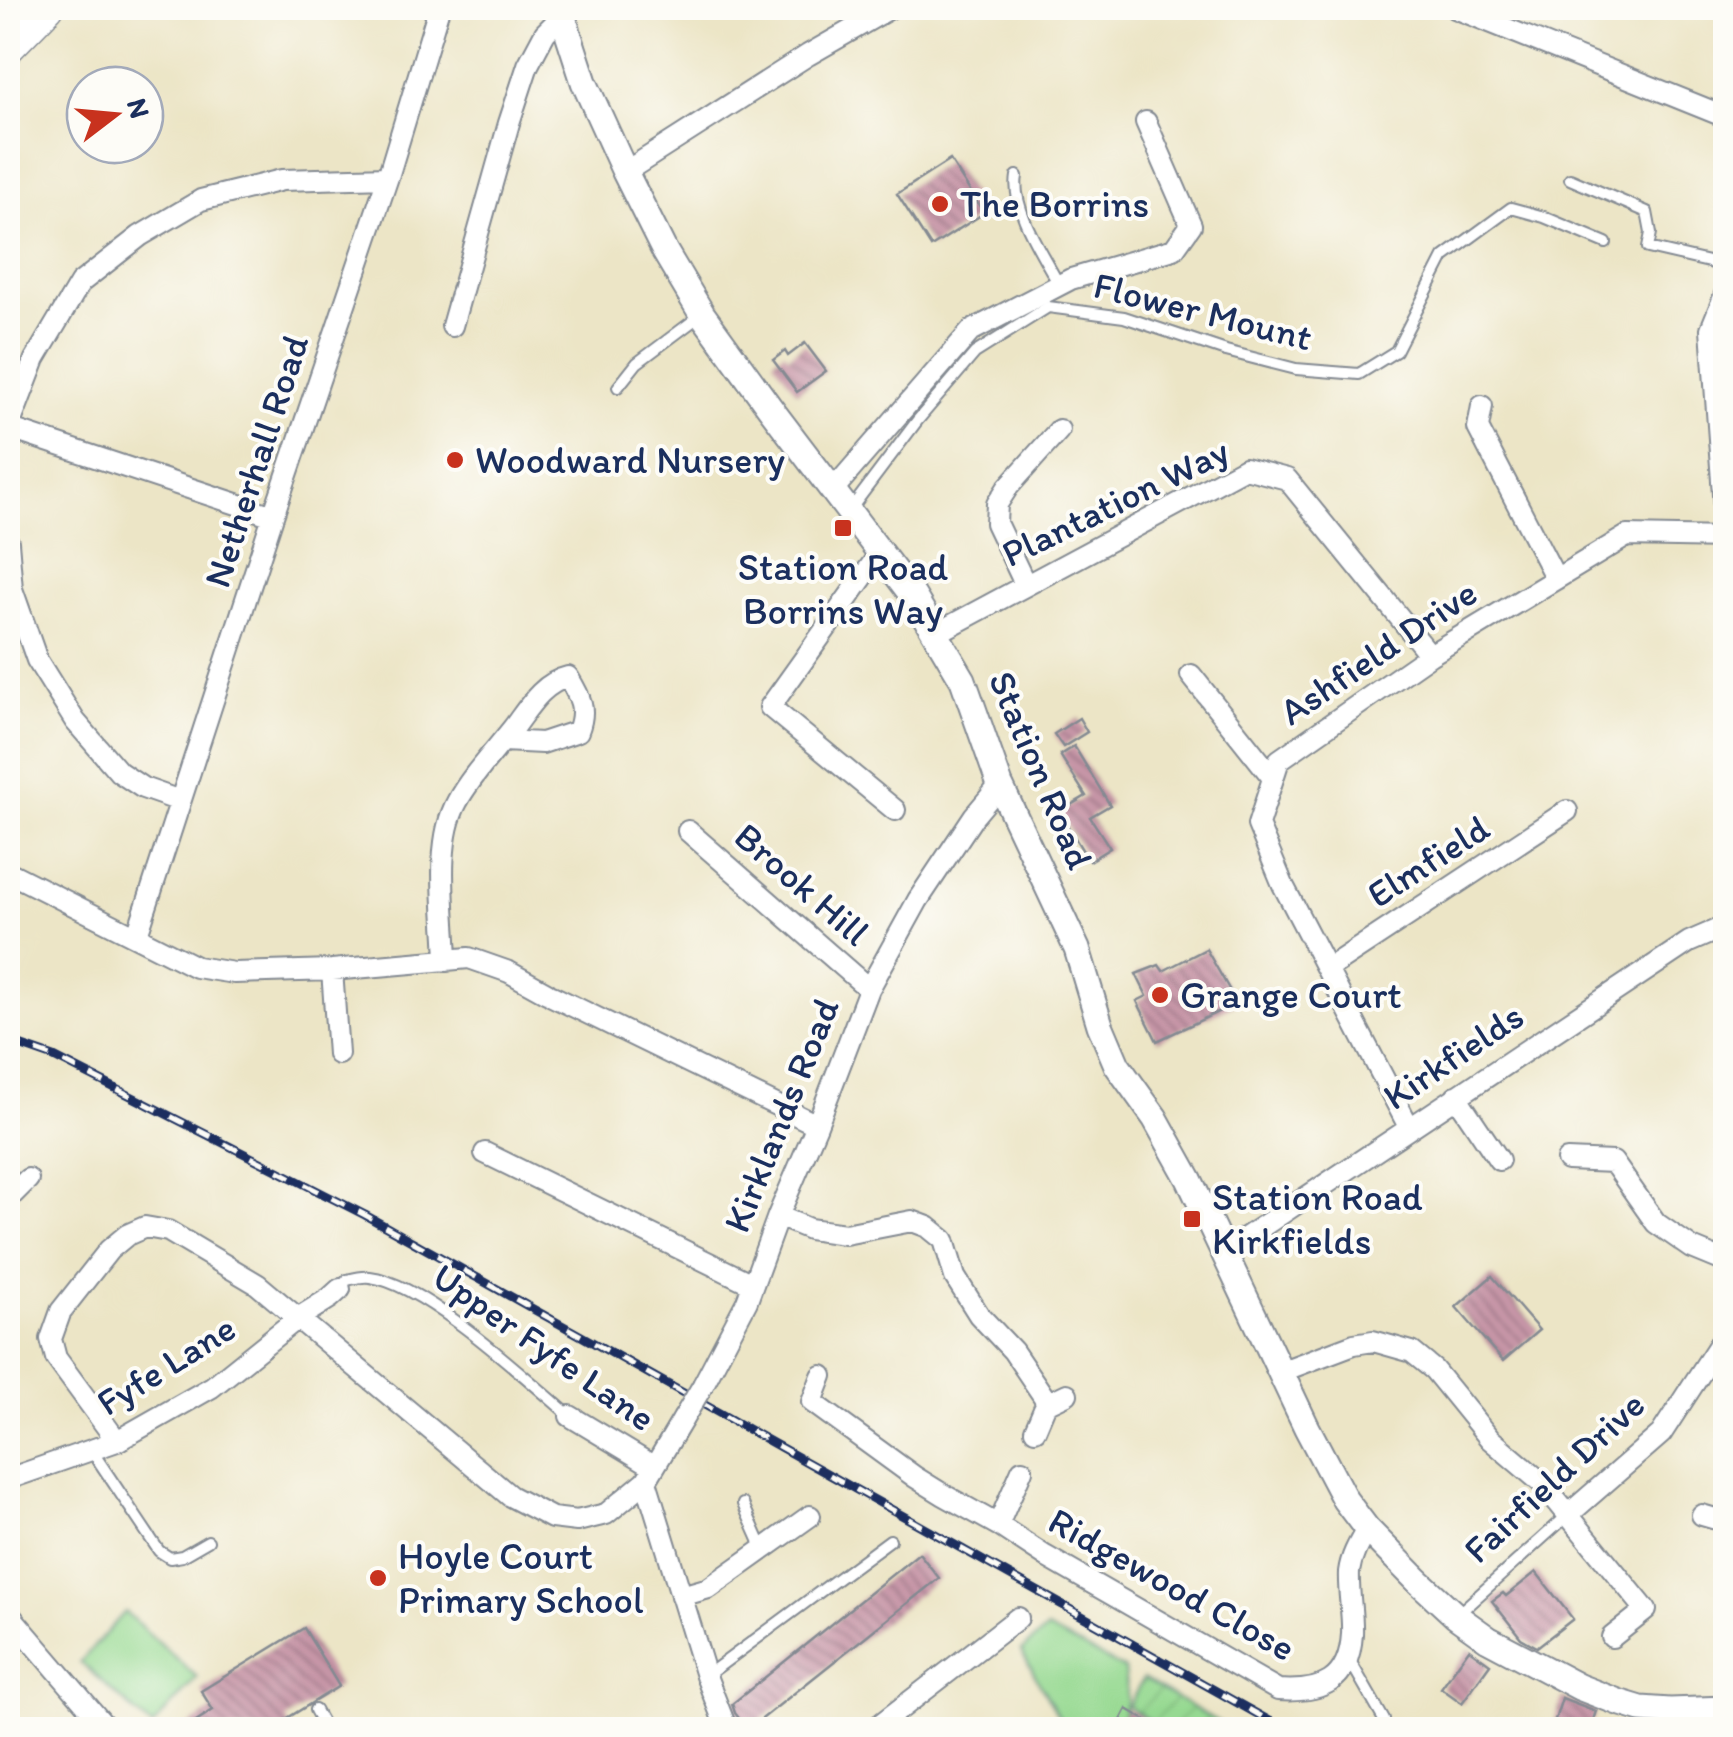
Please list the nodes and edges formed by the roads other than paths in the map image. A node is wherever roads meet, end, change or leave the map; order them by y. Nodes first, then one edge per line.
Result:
1 (48, 8) edge
2 (438, 8) edge
3 (890, 8) edge
4 (1456, 8) edge
5 (561, 12) edge
6 (8, 50) edge
7 (1726, 117) edge
8 (1146, 122) dead end
9 (625, 172) junction
10 (1017, 176) dead end
11 (388, 177) junction
12 (1570, 178) dead end
13 (1606, 242) dead end
14 (1726, 266) edge
15 (1059, 286) junction
16 (1726, 292) edge
17 (702, 314) junction
18 (452, 326) dead end
19 (618, 387) dead end
20 (1482, 406) dead end
21 (8, 428) edge
22 (1059, 430) dead end
23 (8, 442) edge
24 (834, 490) junction
25 (849, 511) junction
26 (273, 516) junction
27 (1726, 537) edge
28 (8, 542) edge
29 (880, 553) junction
30 (1556, 579) junction
31 (1025, 584) junction
32 (937, 633) junction
33 (1430, 655) junction
34 (1191, 676) dead end
35 (503, 741) junction
36 (1273, 778) junction
37 (1000, 786) junction
38 (180, 801) junction
39 (896, 810) dead end
40 (1567, 811) dead end
41 (688, 832) dead end
42 (8, 872) edge
43 (1726, 926) edge
44 (136, 936) junction
45 (448, 961) junction
46 (1326, 969) junction
47 (332, 970) junction
48 (869, 989) junction
49 (338, 1054) dead end
50 (1456, 1096) junction
51 (818, 1125) junction
52 (1409, 1127) junction
53 (485, 1154) dead end
54 (1499, 1160) dead end
55 (1567, 1160) dead end
56 (28, 1178) dead end
57 (8, 1200) edge
58 (778, 1216) junction
59 (1224, 1252) junction
60 (1726, 1262) edge
61 (752, 1284) junction
62 (340, 1289) joint
63 (298, 1318) junction
64 (1726, 1334) edge
65 (1280, 1372) junction
66 (822, 1376) dead end
67 (1067, 1394) dead end
68 (1046, 1404) junction
69 (570, 1416) joint
70 (1035, 1430) dead end
71 (117, 1442) junction
72 (91, 1450) junction
73 (1022, 1470) dead end
74 (649, 1473) junction
75 (8, 1479) edge
76 (743, 1504) dead end
77 (1569, 1514) junction
78 (1702, 1515) dead end
79 (810, 1516) dead end
80 (1726, 1522) edge
81 (998, 1525) junction
82 (1367, 1530) junction
83 (890, 1540) dead end
84 (208, 1541) dead end
85 (763, 1549) junction
86 (681, 1596) junction
87 (8, 1613) edge
88 (1456, 1616) junction
89 (1018, 1618) dead end
90 (1612, 1637) dead end
91 (1348, 1658) junction
92 (706, 1676) junction
93 (1726, 1709) edge
94 (315, 1710) dead end
95 (1381, 1728) edge
96 (108, 1730) edge
97 (326, 1730) edge
98 (727, 1730) edge
99 (873, 1730) edge

1 - 6 main road
2 - 11 street, Netherhall Road
3 - 9 street
4 - 7 street
5 - 9 street, Station Road
5 - 18 street
8 - 15 street
9 - 17 street, Station Road
10 - 15 lane
11 - 21 street
11 - 26 street, Netherhall Road
12 - 14 lane
13 - 25 lane, Flower Mount
15 - 24 street
16 - 27 street
17 - 19 lane
17 - 24 street, Station Road
20 - 30 street
21 - 23 street
21 - 26 street
22 - 31 street
24 - 25 street, Station Road
25 - 29 street, Station Road
26 - 38 street, Netherhall Road
27 - 30 street, Ashfield Drive
28 - 38 street
29 - 32 street, Station Road
29 - 39 street
30 - 33 street, Ashfield Drive
31 - 32 street, Plantation Way
31 - 33 street, Plantation Way
32 - 37 street, Station Road
33 - 36 street, Ashfield Drive
34 - 36 street
35 - 35 street
35 - 45 street
36 - 46 street, Ashfield Drive
37 - 48 street, Kirklands Road
37 - 59 street, Station Road
38 - 44 street, Netherhall Road
40 - 46 street, Elmfield
41 - 48 street, Brook Hill
42 - 44 street
43 - 50 street, Kirkfields
44 - 47 street
45 - 47 street
45 - 51 street
46 - 52 street, Ashfield Drive
47 - 49 street
48 - 51 street, Kirklands Road
50 - 52 street, Kirkfields
50 - 54 street
51 - 58 street, Kirklands Road
52 - 59 street, Kirkfields
53 - 61 street
55 - 60 street
56 - 57 street
58 - 61 street, Kirklands Road
58 - 68 street
59 - 65 street, Station Road
61 - 74 street, Kirklands Road, bridge
62 - 63 street, Fyfe Lane
62 - 69 lane, Upper Fyfe Lane
63 - 71 street, Fyfe Lane
63 - 71 street, Kirklands Road
63 - 74 street, Kirklands Road
64 - 77 street, Fairfield Drive
65 - 77 street
65 - 82 street, Station Road
66 - 81 street, Ridgewood Close
67 - 68 street
68 - 70 street
69 - 74 street, Upper Fyfe Lane
71 - 72 street, Fyfe Lane
72 - 75 street, Fyfe Lane
72 - 84 lane
73 - 81 street, Ridgewood Close
74 - 86 street
76 - 85 lane
77 - 88 lane, Fairfield Drive
77 - 90 street
78 - 80 street
79 - 85 street
81 - 91 street, Ridgewood Close
82 - 88 street, Station Road
82 - 91 street, Ridgewood Close
83 - 92 lane
85 - 86 street
86 - 92 street
87 - 96 street
88 - 93 street, Station Road
89 - 99 street
91 - 95 lane
92 - 98 street
94 - 97 lane

